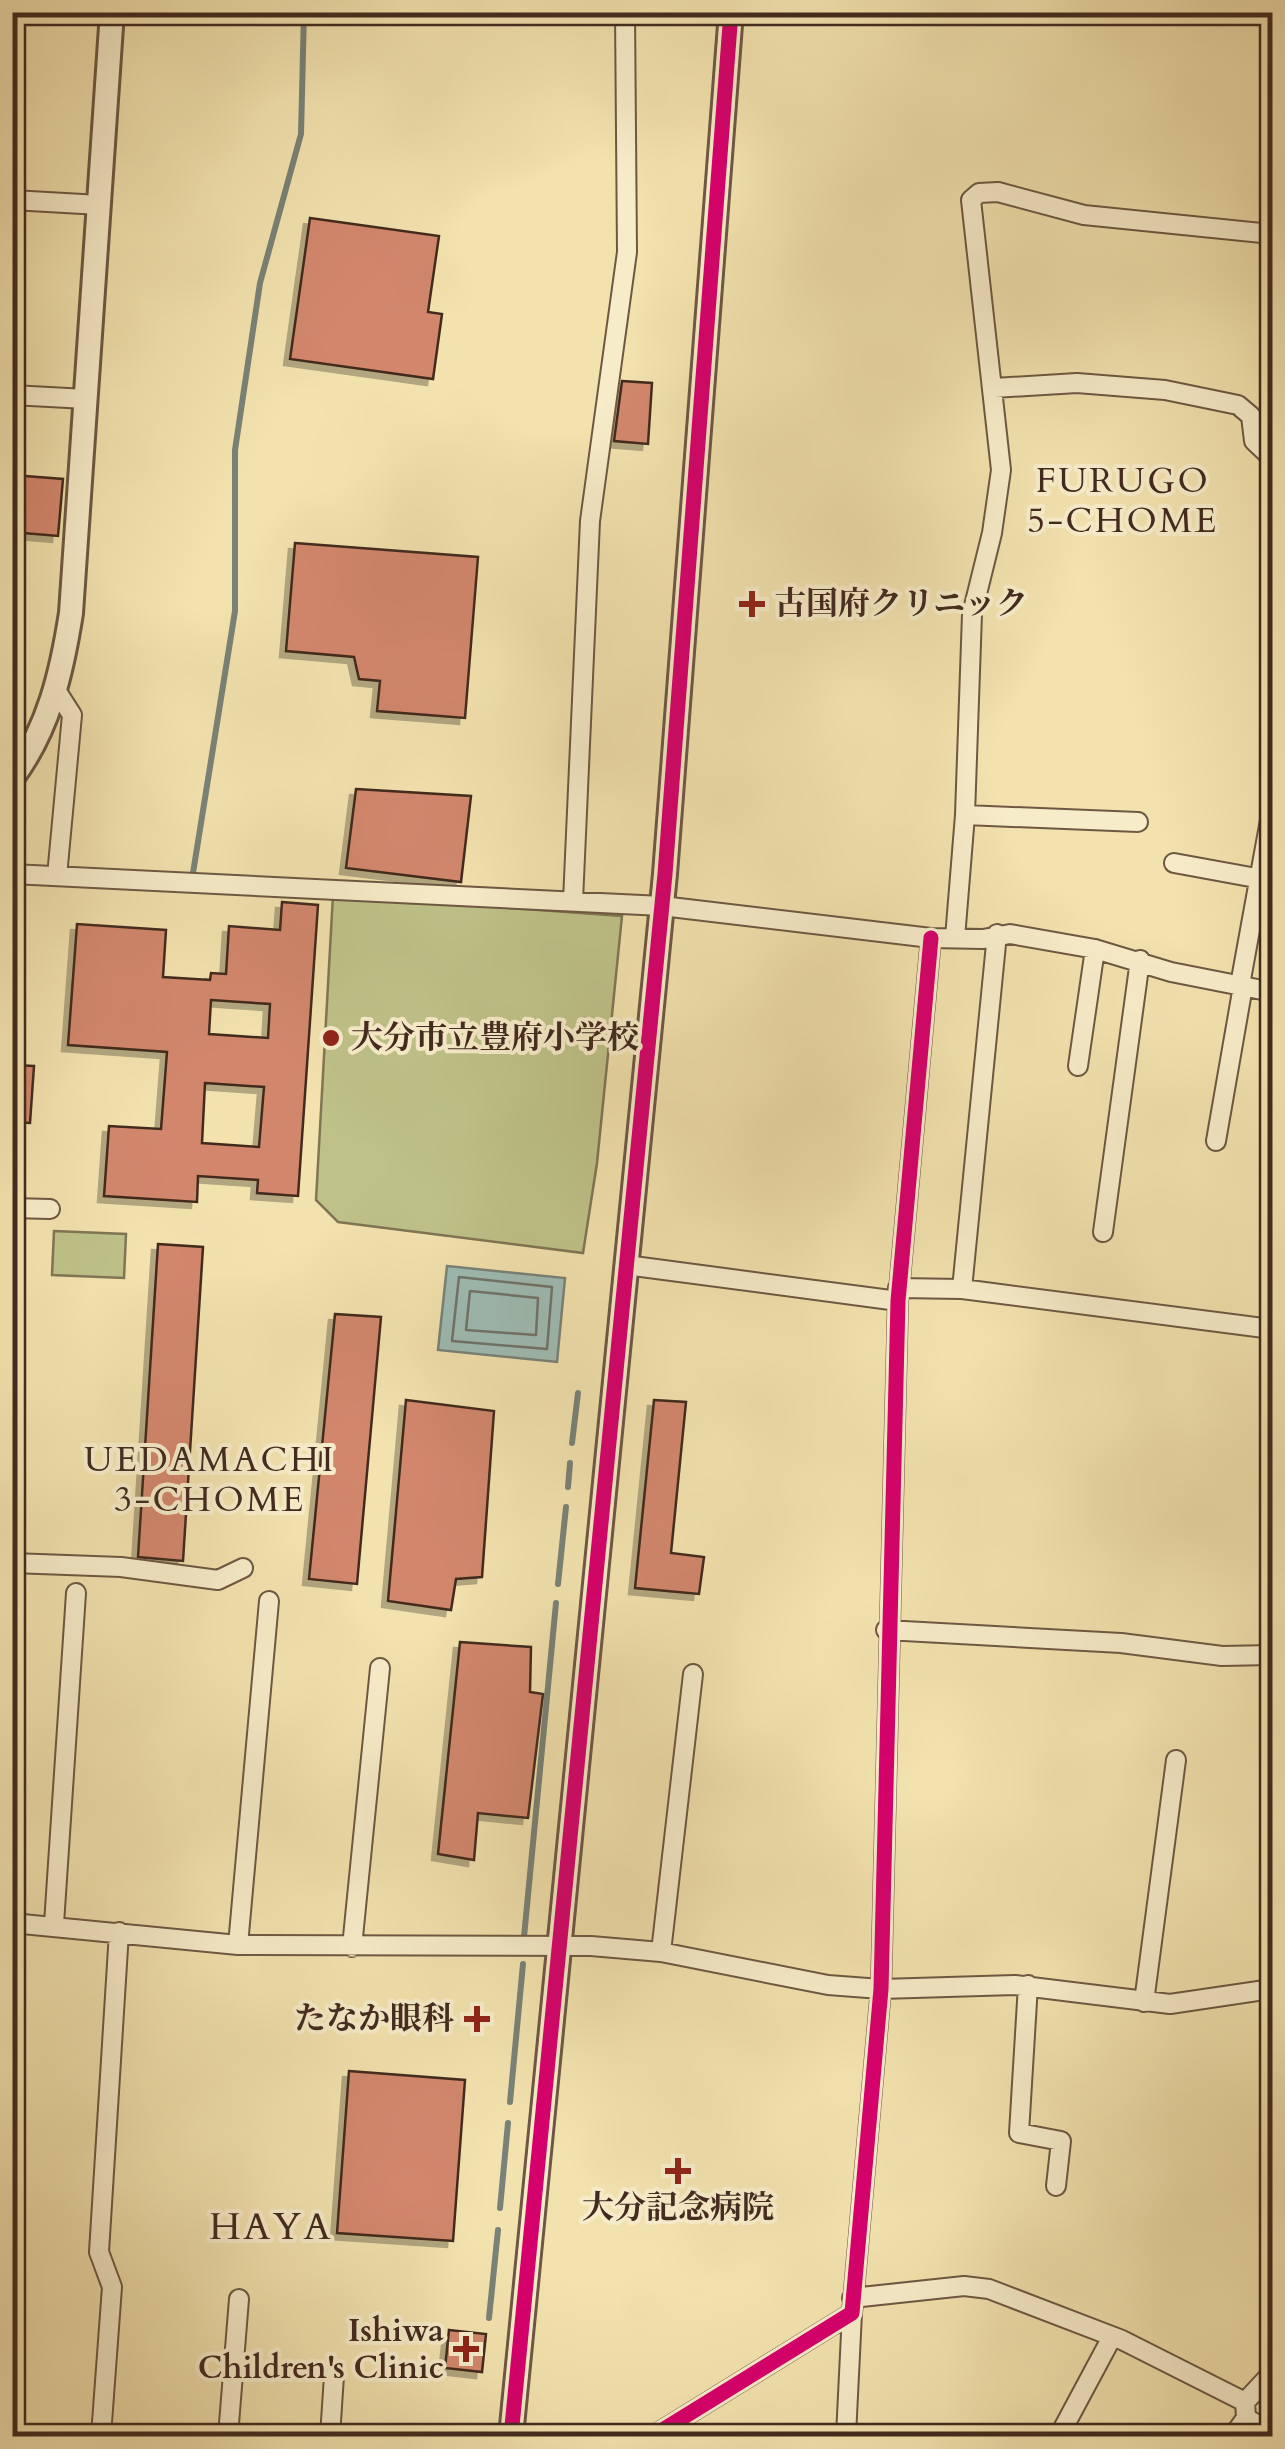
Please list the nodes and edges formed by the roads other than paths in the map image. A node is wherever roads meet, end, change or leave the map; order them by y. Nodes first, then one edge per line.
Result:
1 (112, 12) edge
2 (626, 12) edge
3 (731, 12) edge
4 (12, 200) edge
5 (100, 205) junction
6 (1272, 234) edge
7 (994, 388) junction
8 (12, 395) edge
9 (86, 399) junction
10 (1272, 458) edge
11 (56, 690) junction
12 (12, 778) edge
13 (1272, 809) edge
14 (966, 816) junction
15 (1138, 822) dead end
16 (1174, 863) dead end
17 (12, 874) edge
18 (57, 876) junction
19 (1266, 881) edge
20 (573, 901) junction
21 (662, 906) junction
22 (997, 934) junction
23 (931, 938) junction
24 (955, 938) junction
25 (1095, 949) junction
26 (1140, 960) junction
27 (1242, 985) junction
28 (1272, 992) edge
29 (1078, 1066) dead end
30 (1216, 1141) dead end
31 (12, 1208) edge
32 (50, 1209) dead end
33 (1102, 1232) dead end
34 (626, 1265) junction
35 (962, 1289) junction
36 (898, 1294) junction
37 (1272, 1330) edge
38 (12, 1563) edge
39 (243, 1568) dead end
40 (76, 1593) dead end
41 (270, 1600) dead end
42 (886, 1630) junction
43 (1272, 1655) edge
44 (380, 1668) dead end
45 (693, 1674) dead end
46 (1176, 1760) dead end
47 (12, 1923) edge
48 (54, 1924) junction
49 (119, 1932) junction
50 (238, 1944) junction
51 (559, 1946) junction
52 (352, 1947) junction
53 (661, 1952) junction
54 (1028, 1986) junction
55 (881, 1989) junction
56 (1272, 1990) edge
57 (1144, 2002) junction
58 (1056, 2186) dead end
59 (239, 2299) dead end
60 (852, 2305) junction
61 (1112, 2337) junction
62 (1272, 2372) edge
63 (334, 2376) dead end
64 (1245, 2410) junction
65 (1272, 2432) edge
66 (101, 2436) edge
67 (228, 2436) edge
68 (330, 2436) edge
69 (511, 2436) edge
70 (653, 2436) edge
71 (846, 2436) edge
72 (1059, 2436) edge
73 (1233, 2436) edge

1 - 5 street
2 - 20 street
3 - 21 street
4 - 5 street
5 - 9 street
6 - 7 street
7 - 10 street
7 - 14 street
8 - 9 street
9 - 11 street
11 - 12 street
11 - 18 street
13 - 19 street
14 - 15 street
14 - 24 street
16 - 19 street
17 - 18 street
18 - 20 street
19 - 27 street
20 - 21 street
21 - 23 street
21 - 34 street
22 - 24 street
22 - 25 street
22 - 35 street
23 - 24 street
23 - 36 street
25 - 26 street
25 - 29 street
26 - 27 street
26 - 33 street
27 - 28 street
27 - 30 street
31 - 32 street
34 - 36 street
34 - 51 street
35 - 36 street
35 - 37 street
36 - 42 street
38 - 39 street
40 - 48 street
41 - 50 street
42 - 43 street
42 - 55 street
44 - 52 street
45 - 53 street
46 - 57 street
47 - 48 street
48 - 49 street
49 - 50 street
49 - 66 street
50 - 52 street
51 - 52 street
51 - 53 street
51 - 69 street
53 - 55 street
54 - 55 street
54 - 57 street
54 - 58 street
55 - 60 street
56 - 57 street
59 - 67 street
60 - 61 street
60 - 70 street
60 - 71 street
61 - 64 street
61 - 72 street
62 - 64 street
63 - 68 street
64 - 65 street
64 - 73 street

